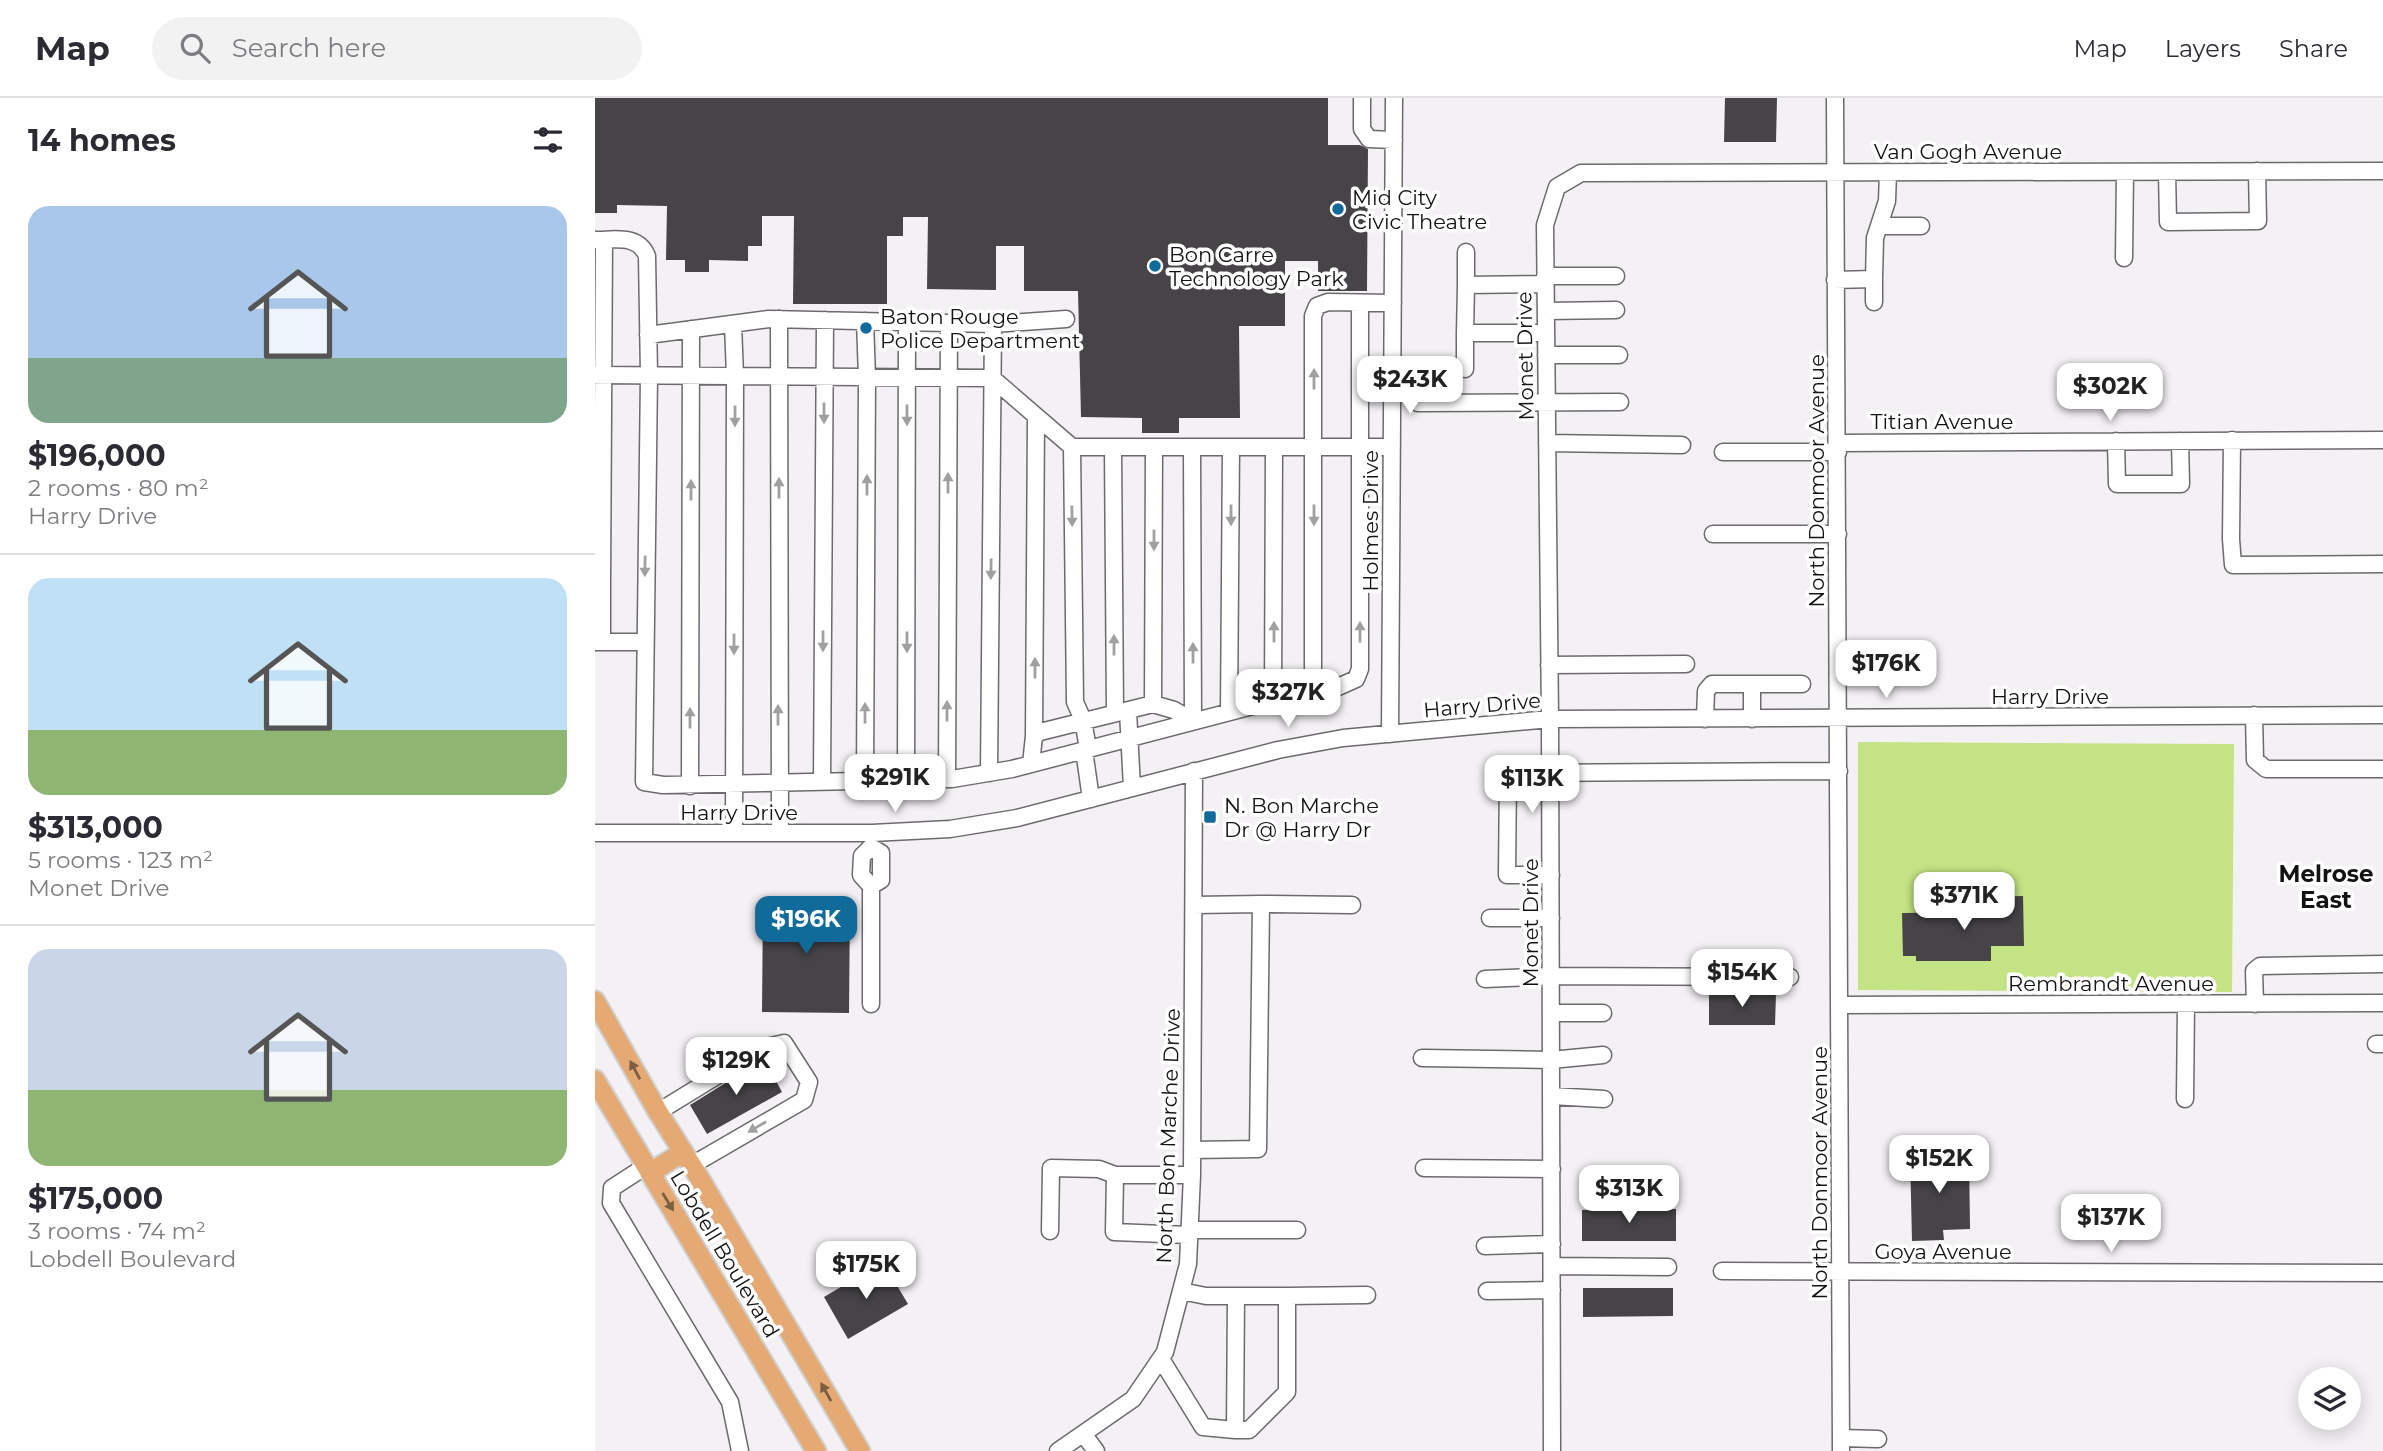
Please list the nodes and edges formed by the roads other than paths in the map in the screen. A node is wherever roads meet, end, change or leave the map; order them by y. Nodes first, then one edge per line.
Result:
1 (1362, 98) edge
2 (1394, 98) edge
3 (1835, 98) edge
4 (1394, 140) junction
5 (2257, 171) junction
6 (2383, 171) edge
7 (1833, 172) junction
8 (1888, 172) junction
9 (2125, 172) junction
10 (2167, 172) junction
11 (1557, 187) joint
12 (1879, 226) junction
13 (1921, 226) dead end
14 (600, 240) edge
15 (1466, 252) dead end
16 (2124, 258) dead end
17 (1616, 276) dead end
18 (1874, 279) junction
19 (1545, 280) junction
20 (1835, 280) junction
21 (1466, 285) junction
22 (1874, 302) dead end
23 (1360, 303) junction
24 (1393, 303) junction
25 (1616, 310) dead end
26 (1546, 311) junction
27 (779, 319) junction
28 (1066, 319) dead end
29 (825, 320) junction
30 (866, 321) junction
31 (907, 322) junction
32 (949, 323) junction
33 (733, 324) junction
34 (993, 324) junction
35 (691, 329) junction
36 (1465, 333) junction
37 (1546, 333) junction
38 (648, 335) junction
39 (1546, 355) junction
40 (1619, 355) dead end
41 (1465, 369) dead end
42 (599, 375) edge
43 (649, 376) junction
44 (691, 376) junction
45 (735, 376) junction
46 (779, 376) junction
47 (824, 377) junction
48 (867, 377) junction
49 (908, 377) junction
50 (948, 377) junction
51 (992, 378) junction
52 (1547, 402) junction
53 (1620, 402) dead end
54 (1418, 403) dead end
55 (1036, 416) junction
56 (2232, 440) junction
57 (2383, 440) edge
58 (2116, 441) junction
59 (2180, 441) junction
60 (1547, 443) junction
61 (1682, 445) dead end
62 (1072, 447) junction
63 (1154, 447) junction
64 (1192, 447) junction
65 (1231, 447) junction
66 (1274, 447) junction
67 (1314, 447) junction
68 (1360, 447) junction
69 (1392, 447) junction
70 (1838, 447) junction
71 (1113, 448) junction
72 (1723, 452) dead end
73 (1713, 534) dead end
74 (1838, 534) junction
75 (2383, 564) edge
76 (599, 584) edge
77 (599, 642) edge
78 (644, 642) junction
79 (1686, 664) dead end
80 (1549, 665) junction
81 (1752, 684) junction
82 (1802, 684) dead end
83 (1313, 691) junction
84 (1273, 700) junction
85 (1153, 704) junction
86 (1122, 712) junction
87 (1229, 712) junction
88 (2254, 715) junction
89 (2383, 715) edge
90 (1838, 718) junction
91 (1550, 719) junction
92 (1705, 719) junction
93 (1752, 719) junction
94 (1083, 720) junction
95 (1193, 722) junction
96 (1390, 734) junction
97 (1034, 736) junction
98 (1130, 738) junction
99 (1086, 750) junction
100 (1031, 764) junction
101 (2383, 769) edge
102 (1194, 771) junction
103 (1839, 771) junction
104 (1550, 772) junction
105 (989, 773) junction
106 (947, 779) junction
107 (906, 780) junction
108 (865, 781) junction
109 (823, 782) junction
110 (778, 783) junction
111 (734, 784) junction
112 (690, 786) junction
113 (1132, 788) junction
114 (1091, 799) junction
115 (734, 832) junction
116 (780, 832) junction
117 (595, 833) edge
118 (872, 840) junction
119 (1551, 876) junction
120 (1261, 904) junction
121 (1194, 905) junction
122 (1352, 905) dead end
123 (1490, 918) dead end
124 (1551, 918) junction
125 (2383, 964) edge
126 (1551, 976) junction
127 (1790, 977) dead end
128 (1485, 979) dead end
129 (595, 1001) edge
130 (871, 1003) dead end
131 (2383, 1003) edge
132 (2186, 1004) junction
133 (2255, 1004) junction
134 (1840, 1005) junction
135 (1551, 1013) junction
136 (1603, 1013) dead end
137 (1603, 1055) dead end
138 (1422, 1058) dead end
139 (1551, 1060) junction
140 (595, 1080) edge
141 (1551, 1096) junction
142 (1604, 1098) dead end
143 (2185, 1099) dead end
144 (658, 1112) junction
145 (1192, 1150) junction
146 (687, 1158) junction
147 (1424, 1168) dead end
148 (648, 1169) junction
149 (1552, 1169) junction
150 (1115, 1175) junction
151 (1192, 1175) junction
152 (1297, 1230) dead end
153 (1050, 1231) dead end
154 (1189, 1232) junction
155 (1552, 1244) junction
156 (1485, 1246) dead end
157 (1552, 1266) junction
158 (1668, 1267) dead end
159 (1721, 1270) dead end
160 (1839, 1271) junction
161 (2383, 1273) edge
162 (1552, 1290) junction
163 (1181, 1291) junction
164 (1487, 1291) dead end
165 (1367, 1295) dead end
166 (1236, 1296) junction
167 (1287, 1296) junction
168 (1161, 1359) junction
169 (1235, 1430) junction
170 (1084, 1435) junction
171 (1878, 1439) dead end
172 (1841, 1445) edge
173 (740, 1451) edge
174 (816, 1451) edge
175 (860, 1451) edge
176 (1058, 1451) edge
177 (1096, 1451) edge
178 (1552, 1451) edge

1 - 4 street
2 - 4 street, Holmes Drive
3 - 7 street, North Donmoor Avenue
4 - 24 street, Holmes Drive
5 - 6 street, Van Gogh Avenue
5 - 10 street, Van Gogh Avenue
5 - 10 street
7 - 8 street, Van Gogh Avenue
7 - 11 street, Van Gogh Avenue
7 - 20 street, North Donmoor Avenue
8 - 9 street, Van Gogh Avenue
8 - 12 street
9 - 10 street, Van Gogh Avenue
9 - 16 street
11 - 19 street, Monet Drive
12 - 13 street
12 - 18 street
14 - 38 street
14 - 42 street
15 - 21 street
17 - 19 street
18 - 20 street
18 - 22 street
19 - 21 street
19 - 26 street, Monet Drive
20 - 70 street, North Donmoor Avenue
21 - 36 street
23 - 24 street
67 -> 23 street
23 - 68 street
24 - 69 street, Holmes Drive
25 - 26 street
26 - 37 street, Monet Drive
27 - 29 street
27 - 33 street
27 - 46 street
28 - 34 street
29 - 30 street
29 - 47 street
30 - 31 street
30 - 48 street
31 - 32 street
31 - 49 street
32 - 34 street
32 - 50 street
33 - 35 street
33 - 45 street
34 - 51 street
35 - 38 street
35 - 44 street
36 - 37 street
36 - 41 street
37 - 39 street, Monet Drive
38 - 43 street
39 - 40 street
39 - 52 street, Monet Drive
42 - 43 street
42 - 76 street
43 - 44 street
43 -> 78 street
44 - 45 street
112 -> 44 street
45 - 46 street
45 -> 111 street
46 - 47 street
110 -> 46 street
47 - 48 street
47 -> 109 street
48 - 49 street
108 -> 48 street
49 - 50 street
49 -> 107 street
50 - 51 street
106 -> 50 street
51 - 55 street
51 -> 105 street
52 - 53 street
52 - 54 street
52 - 60 street, Monet Drive
55 - 62 street
97 -> 55 street
56 - 57 street, Titian Avenue
56 - 59 street, Titian Avenue
56 - 75 street
58 - 59 street, Titian Avenue
58 - 59 street
58 - 70 street, Titian Avenue
60 - 61 street
60 - 80 street, Monet Drive
62 - 71 street
62 -> 94 street
63 - 64 street
63 - 71 street
63 -> 85 street
64 - 65 street
95 -> 64 street
65 - 66 street
65 -> 87 street
66 - 67 street
84 -> 66 street
67 - 68 street
67 -> 83 street
68 - 69 street
83 -> 68 street
69 - 96 street, Holmes Drive
70 - 72 street, Titian Avenue
70 - 74 street, North Donmoor Avenue
86 -> 71 street
73 - 74 street
74 - 90 street, North Donmoor Avenue
76 - 77 street
77 - 78 street
78 - 112 street
79 - 80 street
80 - 91 street, Monet Drive
81 - 82 street
81 - 92 street
81 - 93 street
83 - 84 street
84 - 87 street
85 - 86 street
85 - 95 street
86 - 94 street
86 - 98 street
87 - 95 street
88 - 89 street, Harry Drive
88 - 90 street, Harry Drive
88 - 101 street
90 - 93 street, Harry Drive
90 - 103 street, North Donmoor Avenue
91 - 92 street, Harry Drive
91 - 96 street, Harry Drive
91 - 104 street, Monet Drive
92 - 93 street, Harry Drive
94 - 97 street
94 - 99 street
95 - 98 street
96 - 102 street, Harry Drive
97 - 100 street
98 - 99 street
98 - 113 street
99 - 100 street
99 - 114 street
100 - 105 street
102 - 113 street, Harry Drive
102 - 121 street, North Bon Marche Drive
103 - 104 street
103 - 134 street, North Donmoor Avenue
104 - 119 street, Monet Drive
104 - 119 street
105 - 106 street
106 - 107 street
107 - 108 street
108 - 109 street
109 - 110 street
110 - 111 street
110 - 116 street
111 - 112 street
111 - 115 street
113 - 114 street, Harry Drive
114 - 118 street, Harry Drive
115 - 116 street, Harry Drive
115 - 117 street, Harry Drive
116 - 118 street, Harry Drive
118 - 130 street
119 - 124 street, Monet Drive
120 - 121 street
120 - 122 street
120 - 145 street
121 - 145 street, North Bon Marche Drive
123 - 124 street
124 - 126 street, Monet Drive
125 - 133 street
126 - 127 street
126 - 128 street
126 - 135 street, Monet Drive
144 -> 129 main road, Lobdell Boulevard
131 - 133 street, Rembrandt Avenue
132 - 133 street, Rembrandt Avenue
132 - 134 street, Rembrandt Avenue
132 - 143 street
134 - 160 street, North Donmoor Avenue
135 - 136 street
135 - 139 street, Monet Drive
137 - 139 street
138 - 139 street
139 - 141 street, Monet Drive
140 - 148 main road, Lobdell Boulevard
141 - 142 street
141 - 149 street, Monet Drive
144 - 146 main road, Lobdell Boulevard
144 -> 146 street
145 - 151 street, North Bon Marche Drive
146 - 148 main road
175 -> 146 main road, Lobdell Boulevard
147 - 149 street
148 - 173 street
148 -> 174 main road, Lobdell Boulevard
149 - 155 street, Monet Drive
150 - 151 street
150 - 153 street
150 - 154 street
151 - 154 street, North Bon Marche Drive
152 - 154 street
154 - 163 street, North Bon Marche Drive
155 - 156 street
155 - 157 street, Monet Drive
157 - 158 street
157 - 162 street, Monet Drive
159 - 160 street, Goya Avenue
160 - 161 street, Goya Avenue
160 - 172 street, North Donmoor Avenue
162 - 164 street
162 - 178 street, Monet Drive
163 - 166 street
163 - 168 street, North Bon Marche Drive
165 - 167 street
166 - 167 street
166 - 169 street
167 - 169 street
168 - 169 street
168 - 170 street, North Bon Marche Drive
170 - 176 street, North Bon Marche Drive
170 - 177 street
171 - 172 street

